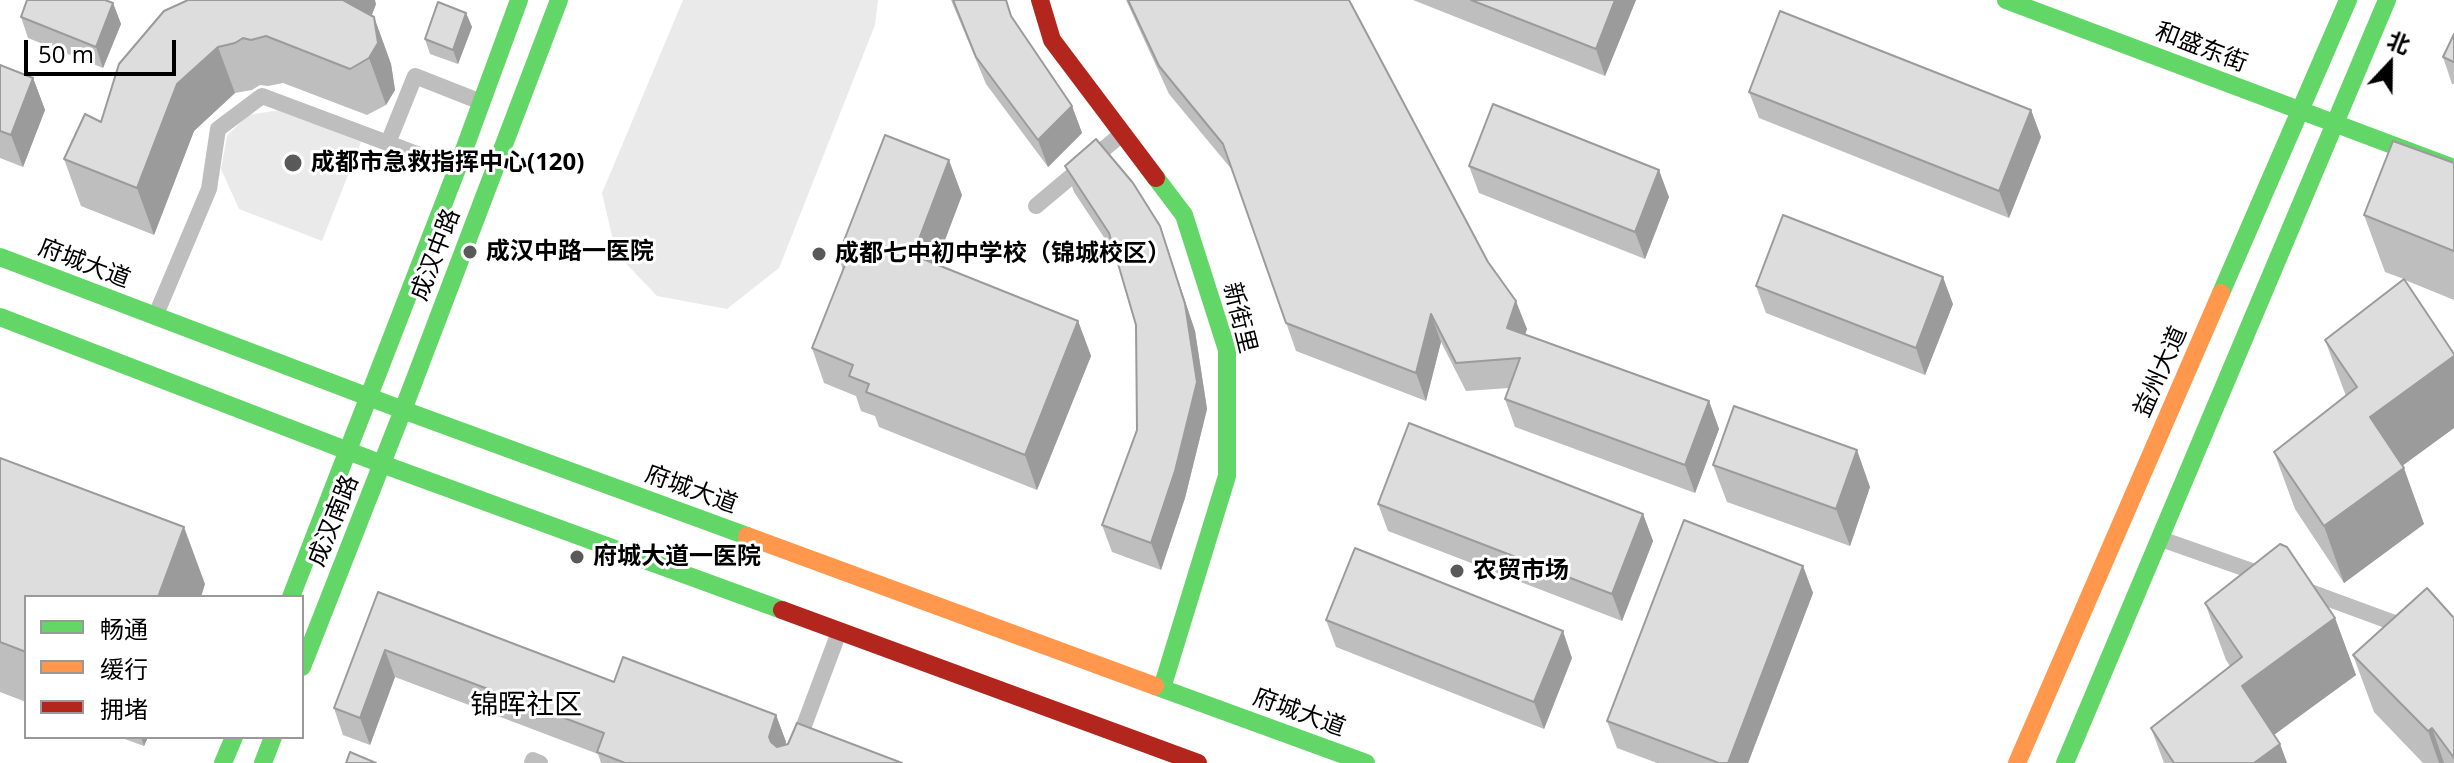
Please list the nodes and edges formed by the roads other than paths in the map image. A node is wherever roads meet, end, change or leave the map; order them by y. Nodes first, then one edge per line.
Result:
1 (519, 0) edge
2 (559, 0) edge
3 (1040, 0) edge
4 (2006, 0) edge
5 (2348, 0) edge
6 (2387, 0) edge
7 (481, 102) junction
8 (2300, 112) junction
9 (2334, 124) junction
10 (1123, 133) junction
11 (388, 143) junction
12 (2454, 168) edge
13 (457, 169) junction
14 (1036, 206) dead end
15 (0, 257) edge
16 (0, 317) edge
17 (155, 317) junction
18 (368, 397) junction
19 (403, 410) junction
20 (357, 425) joint
21 (393, 436) joint
22 (349, 451) junction
23 (382, 464) junction
24 (2161, 539) junction
25 (292, 595) edge
26 (2400, 625) edge
27 (839, 632) junction
28 (304, 662) edge
29 (1162, 688) junction
30 (233, 739) edge
31 (272, 739) edge
32 (223, 763) edge
33 (263, 763) edge
34 (532, 763) edge
35 (540, 763) edge
36 (790, 763) edge
37 (1198, 763) edge
38 (1366, 763) edge
39 (2017, 763) edge
40 (2065, 763) edge

1 - 7 main road, 成汉中路
2 - 19 main road, 成汉中路
3 - 10 main road, 新街里
4 - 8 main road, 和盛东街
5 - 8 main road, 益州大道
6 - 9 main road
7 - 11 street
7 - 13 main road, 成汉中路
8 - 9 main road, 和盛东街
8 - 39 main road, 益州大道
9 - 12 main road, 和盛东街
9 - 24 main road
10 - 14 street
10 - 29 main road, 新街里
11 - 13 street
11 - 17 street
13 - 18 main road, 成汉中路
15 - 17 main road, 府城大道
16 - 22 main road
17 - 18 main road, 府城大道
18 - 19 main road, 府城大道
18 - 20 main road, 成汉中路
19 - 21 main road, 成汉中路
19 - 29 main road, 府城大道
20 - 22 main road, 成汉南路
21 - 23 main road, 成汉南路
22 - 23 main road
22 - 25 main road, 成汉南路
23 - 27 main road
23 - 28 main road, 成汉南路
24 - 26 street
24 - 40 main road
27 - 36 street
27 - 37 main road
29 - 38 main road, 府城大道
30 - 32 main road
31 - 33 main road
34 - 35 street

